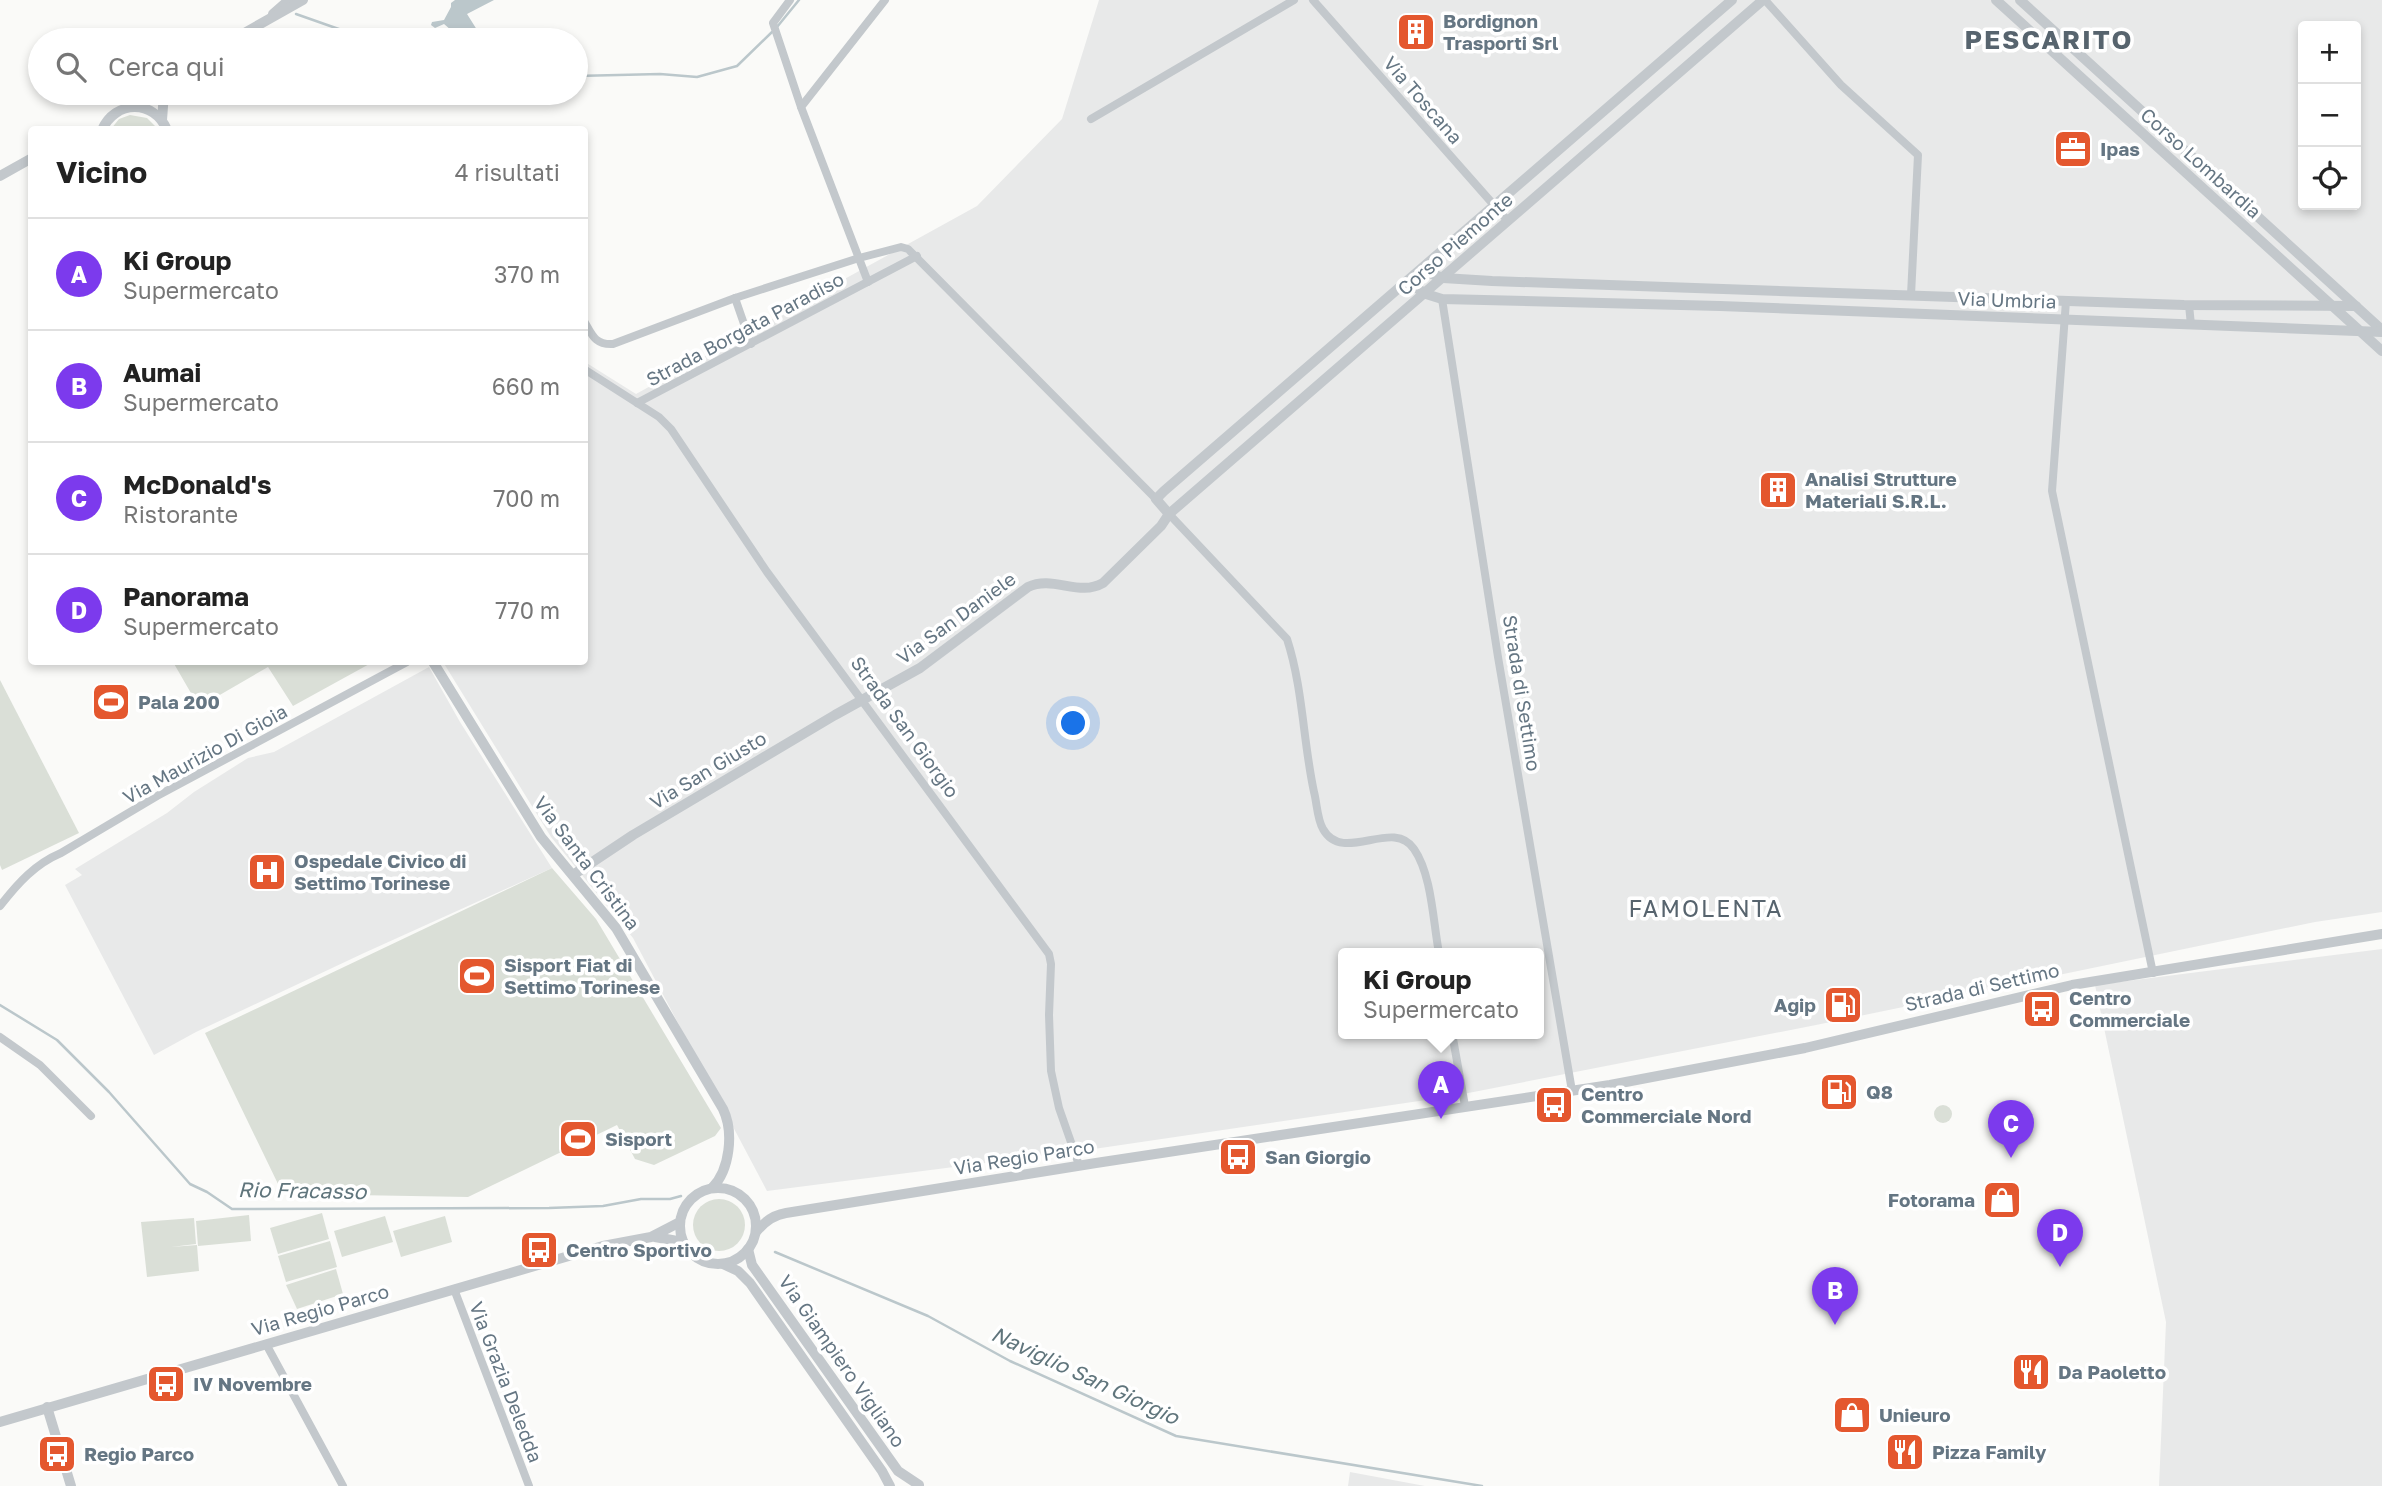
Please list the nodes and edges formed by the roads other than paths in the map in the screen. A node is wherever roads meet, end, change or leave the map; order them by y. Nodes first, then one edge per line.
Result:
1 (289, 0) edge
2 (303, 0) edge
3 (790, 0) edge
4 (885, 0) edge
5 (1294, 0) edge
6 (1313, 0) edge
7 (1764, 0) edge
8 (1996, 0) edge
9 (2020, 0) edge
10 (1731, 1) edge
11 (1744, 16) junction
12 (268, 19) junction
13 (253, 28) edge
14 (1680, 45) junction
15 (2073, 48) junction
16 (1694, 60) junction
17 (2063, 60) junction
18 (164, 105) edge
19 (142, 107) joint
20 (801, 107) junction
21 (1091, 119) dead end
22 (164, 125) edge
23 (104, 126) edge
24 (28, 160) edge
25 (0, 176) edge
26 (1495, 206) junction
27 (1508, 221) junction
28 (2272, 229) junction
29 (2260, 240) junction
30 (917, 256) junction
31 (859, 258) junction
32 (1421, 271) junction
33 (1443, 278) junction
34 (868, 282) junction
35 (1407, 282) junction
36 (1563, 284) junction
37 (1721, 289) junction
38 (1822, 292) junction
39 (1426, 293) junction
40 (1911, 295) junction
41 (735, 298) junction
42 (1442, 299) junction
43 (2066, 301) junction
44 (1565, 302) junction
45 (2189, 305) junction
46 (1720, 306) junction
47 (2356, 306) junction
48 (2333, 307) junction
49 (1821, 310) junction
50 (2064, 320) junction
51 (2191, 325) junction
52 (588, 328) edge
53 (2360, 331) junction
54 (2382, 331) edge
55 (751, 344) junction
56 (2382, 351) edge
57 (588, 371) edge
58 (637, 402) junction
59 (1237, 429) junction
60 (1250, 444) junction
61 (1156, 499) junction
62 (1169, 514) junction
63 (401, 665) edge
64 (435, 665) edge
65 (863, 700) junction
66 (573, 875) junction
67 (0, 906) edge
68 (2382, 934) edge
69 (1438, 948) edge
70 (2153, 972) junction
71 (0, 1037) edge
72 (1453, 1039) edge
73 (1573, 1091) junction
74 (1465, 1106) junction
75 (91, 1116) dead end
76 (1277, 1135) joint
77 (1079, 1165) junction
78 (725, 1166) junction
79 (712, 1188) junction
80 (739, 1194) junction
81 (751, 1208) junction
82 (777, 1215) junction
83 (680, 1222) junction
84 (755, 1232) junction
85 (651, 1237) junction
86 (683, 1242) junction
87 (748, 1249) junction
88 (723, 1264) junction
89 (454, 1289) junction
90 (266, 1344) junction
91 (47, 1407) junction
92 (0, 1422) edge
93 (72, 1486) edge
94 (343, 1486) edge
95 (528, 1486) edge
96 (890, 1486) edge
97 (907, 1486) edge
98 (920, 1486) edge

1 - 12 street
2 - 12 street
3 - 20 street, Strada Borgata Paradiso
4 - 20 street
5 - 21 street
6 - 26 street, Via Toscana
7 - 11 street, Corso Piemonte
7 - 40 street
8 - 17 street, Corso Lombardia
9 - 15 street, Corso Lombardia
10 - 11 street
10 - 14 street, Corso Piemonte
11 - 16 street, Corso Piemonte
12 - 13 street
14 - 16 street
14 - 26 street, Corso Piemonte
15 - 17 street
15 - 28 street, Corso Lombardia
16 - 27 street, Corso Piemonte
17 - 29 street, Corso Lombardia
18 - 22 street
19 - 22 street
19 - 23 street
20 - 31 street, Strada Borgata Paradiso
24 - 25 street
26 - 27 street, Via Toscana
26 - 32 street, Corso Piemonte
27 - 33 street, Corso Piemonte
28 - 29 street
28 - 47 street, Corso Lombardia
29 - 48 street, Corso Lombardia
30 - 31 street
30 - 34 street, Strada Borgata Paradiso
30 - 61 street
31 - 34 street, Strada Borgata Paradiso
31 - 41 street
32 - 33 street, Via Umbria
32 - 35 street, Corso Piemonte
33 - 36 street, Via Umbria
33 - 39 street, Corso Piemonte
34 - 55 street, Strada Borgata Paradiso
35 - 39 street, Via Umbria
35 - 59 street, Corso Piemonte
36 - 37 street, Via Umbria
36 - 44 street
37 - 38 street, Via Umbria
37 - 46 street
38 - 40 street, Via Umbria
38 - 49 street
39 - 42 street, Via Umbria
39 - 60 street, Corso Piemonte
40 - 43 street, Via Umbria
41 - 52 street
41 - 55 street
42 - 44 street, Via Umbria
42 - 73 street, Strada di Settimo
43 - 45 street, Via Umbria
43 - 50 street
44 - 46 street, Via Umbria
45 - 48 street, Via Umbria
45 - 51 street
46 - 49 street, Via Umbria
47 - 48 street, Via Umbria
47 - 54 street, Corso Lombardia
48 - 53 street, Corso Lombardia
49 - 50 street, Via Umbria
50 - 51 street, Via Umbria
50 - 70 street
51 - 53 street, Via Umbria
53 - 54 street, Via Umbria
53 - 56 street, Corso Lombardia
55 - 58 street, Strada Borgata Paradiso
57 - 58 street, Strada San Giorgio
58 - 65 street, Strada San Giorgio
59 - 60 street
59 - 61 street, Corso Piemonte
60 - 62 street, Corso Piemonte
61 - 62 street
62 - 65 street, Via San Daniele
62 - 69 street
63 - 67 street, Via Maurizio Di Gioia
64 - 66 street, Via Santa Cristina
65 - 66 street, Via San Giusto
65 - 77 street, Strada San Giorgio
66 - 78 street, Via Santa Cristina
68 - 70 street, Strada di Settimo
70 - 73 street, Strada di Settimo
71 - 75 street
72 - 74 street
73 - 74 street, Strada di Settimo
74 - 76 street, Strada di Settimo
76 - 77 street, Via Regio Parco
77 - 82 street, Via Regio Parco
78 - 79 street, Via Santa Cristina
78 - 80 street
79 - 80 street
79 - 83 street
80 - 81 street
81 - 82 street, Via Regio Parco
81 - 84 street
82 - 84 street, Via Regio Parco
83 - 85 street, Via Regio Parco
83 - 86 street
84 - 87 street
85 - 86 street, Via Regio Parco
85 - 89 street, Via Regio Parco
86 - 88 street
87 - 88 street
87 - 98 street, Via Giampiero Vigliano
88 - 96 street, Via Giampiero Vigliano
89 - 90 street, Via Regio Parco
89 - 95 street, Via Grazia Deledda
90 - 91 street, Via Regio Parco
90 - 94 street
91 - 92 street, Via Regio Parco
91 - 93 street
97 - 98 street

